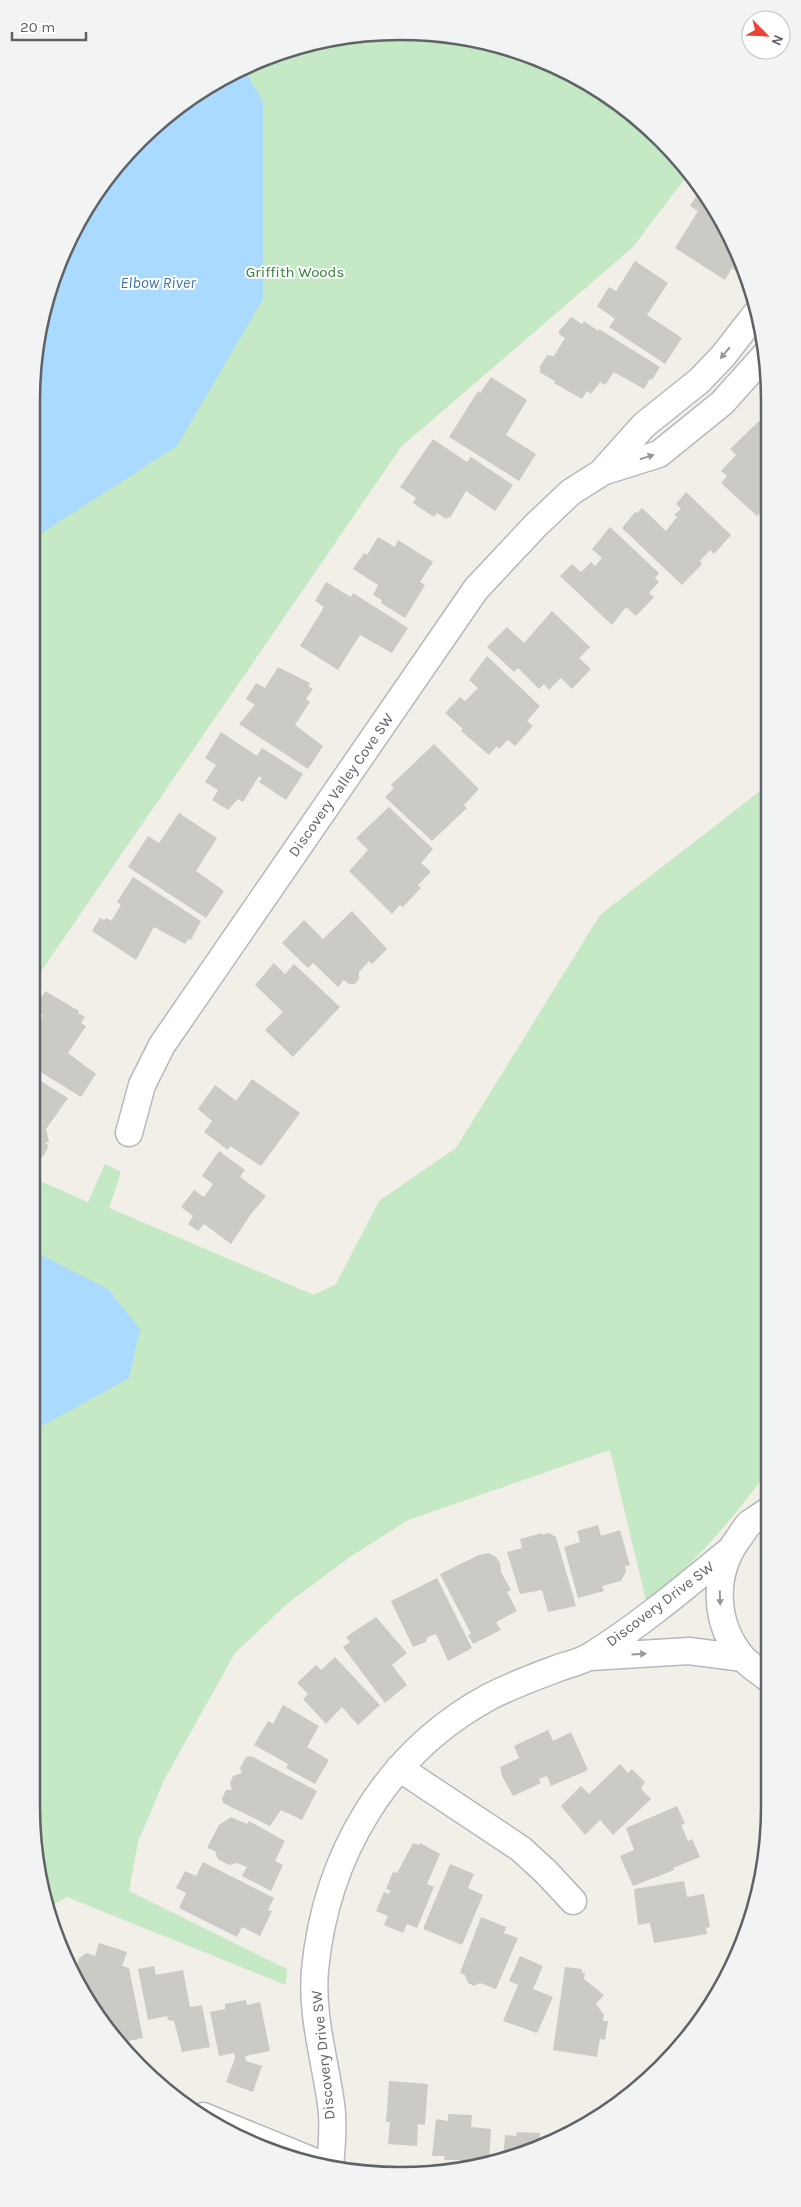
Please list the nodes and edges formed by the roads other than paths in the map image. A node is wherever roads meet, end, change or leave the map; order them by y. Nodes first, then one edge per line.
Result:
1 (752, 319) edge
2 (759, 362) edge
3 (601, 473) junction
4 (129, 1133) dead end
5 (759, 1517) edge
6 (729, 1551) junction
7 (590, 1657) junction
8 (755, 1668) edge
9 (761, 1680) edge
10 (398, 1768) junction
11 (573, 1902) dead end
12 (330, 2160) edge

1 -> 3 street, Discovery Valley Cove SW
3 -> 2 street, Discovery Valley Cove SW
3 - 4 street, Discovery Valley Cove SW
5 - 6 street
6 - 7 street, Discovery Drive SW
6 -> 8 street
7 -> 8 street, Discovery Drive SW
7 - 10 street, Discovery Drive SW
8 - 9 street
10 - 11 street
10 - 12 street, Discovery Drive SW

